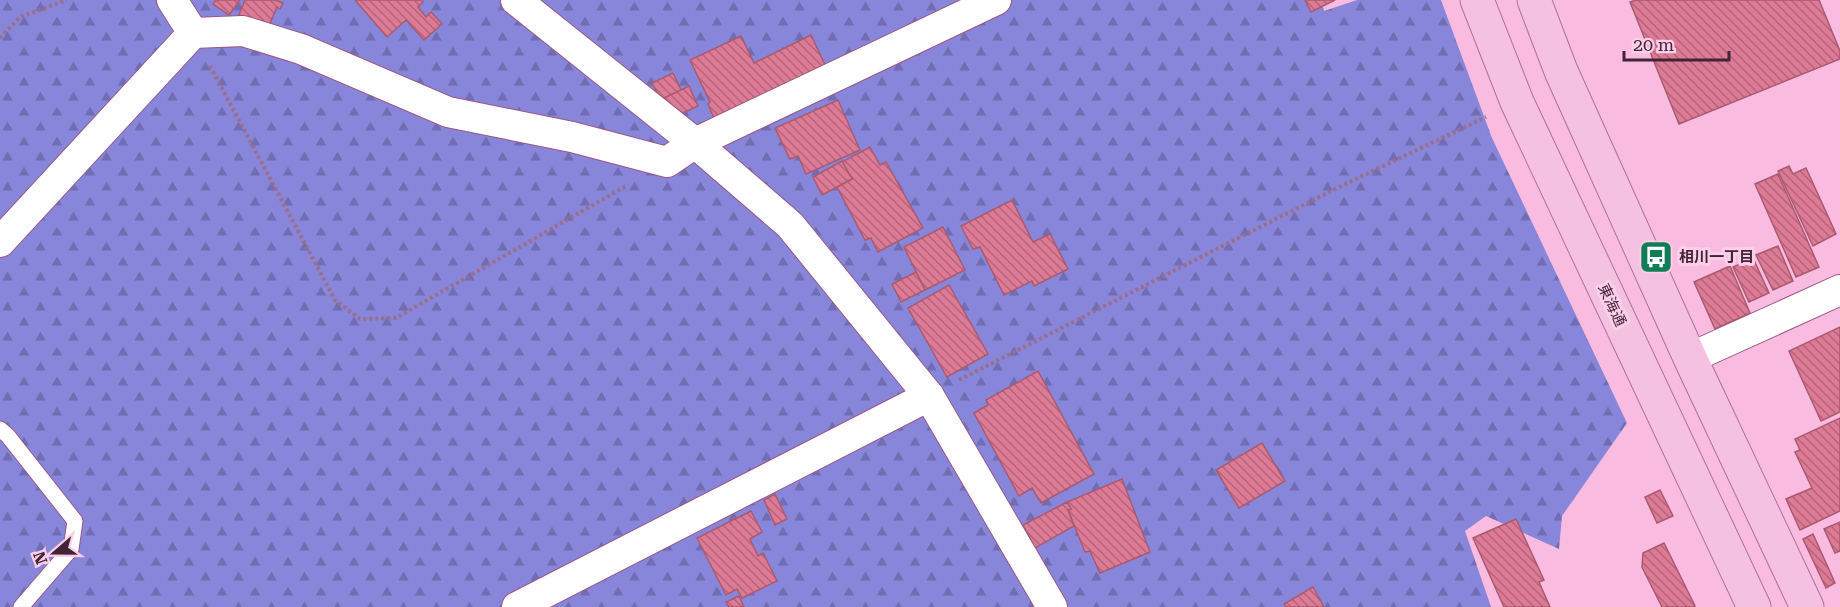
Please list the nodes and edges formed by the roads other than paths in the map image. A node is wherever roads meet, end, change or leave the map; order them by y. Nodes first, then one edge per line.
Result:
1 (172, 0) edge
2 (516, 0) edge
3 (996, 0) edge
4 (1477, 0) edge
5 (1534, 0) edge
6 (193, 33) junction
7 (695, 143) junction
8 (0, 242) edge
9 (1840, 290) edge
10 (1690, 358) junction
11 (929, 396) junction
12 (0, 429) edge
13 (21, 607) edge
14 (517, 607) edge
15 (1052, 607) edge
16 (1754, 607) edge
17 (1807, 607) edge

1 - 6 street
2 - 7 street
3 - 7 street
4 - 16 main road, 東海通
5 - 10 main road
6 - 7 street
6 - 8 street
7 - 11 street
9 - 10 street
10 - 17 main road
11 - 14 street
11 - 15 street
12 - 13 lane

